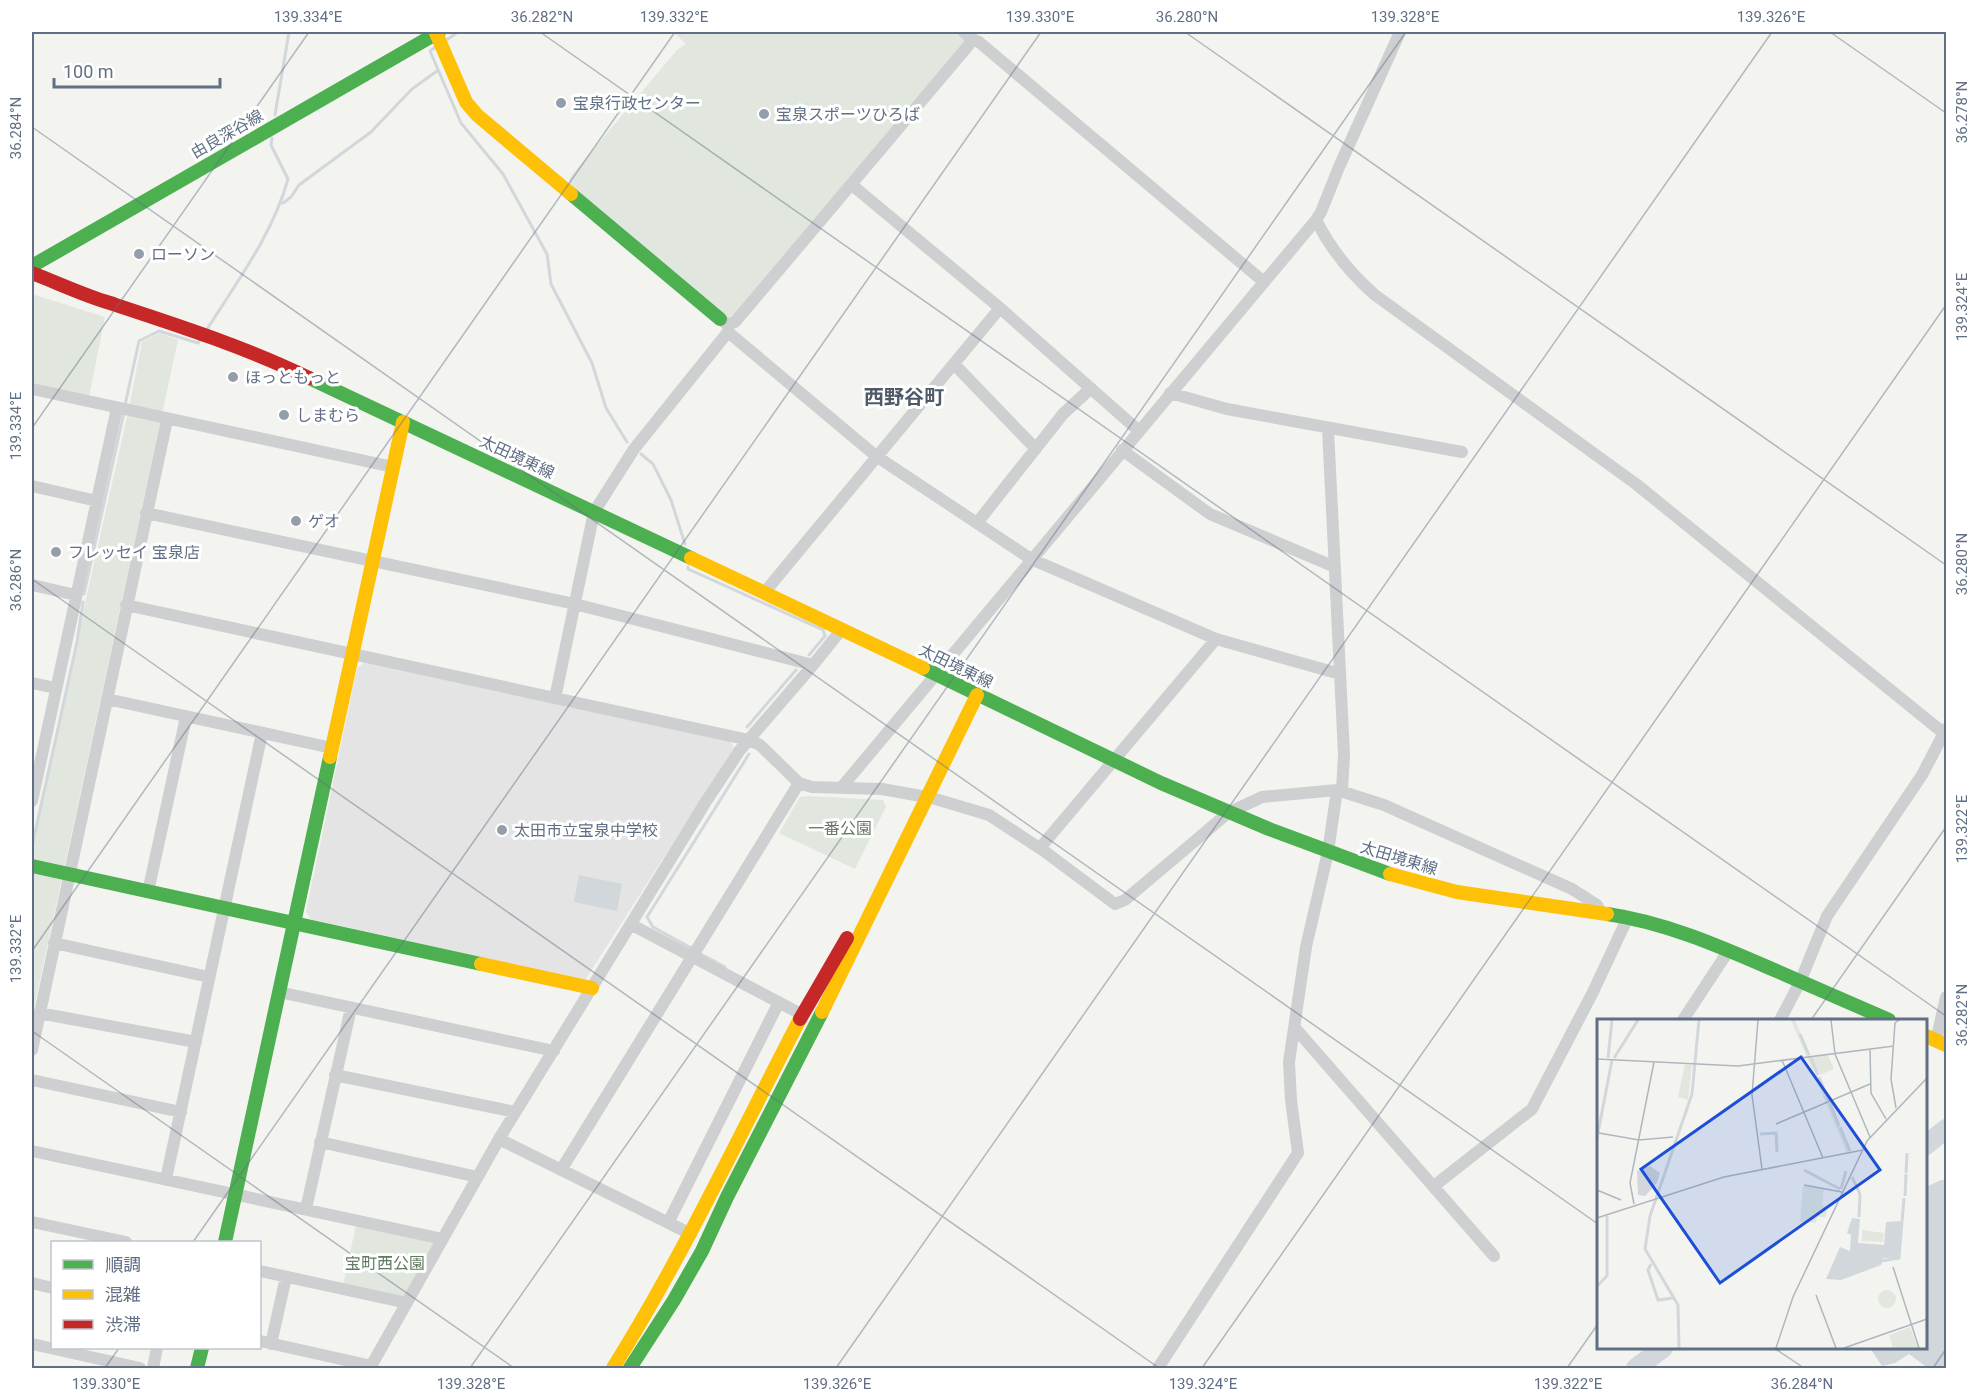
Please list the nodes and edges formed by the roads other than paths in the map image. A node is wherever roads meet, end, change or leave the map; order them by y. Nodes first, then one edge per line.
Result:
1 (438, 32) edge
2 (1400, 32) edge
3 (968, 35) edge
4 (418, 37) edge
5 (852, 185) junction
6 (1316, 220) junction
7 (32, 266) edge
8 (32, 273) edge
9 (1264, 282) junction
10 (1000, 308) junction
11 (726, 325) junction
12 (954, 364) junction
13 (1091, 388) junction
14 (32, 389) edge
15 (1170, 393) junction
16 (117, 408) junction
17 (167, 420) junction
18 (403, 422) junction
19 (1328, 429) junction
20 (1138, 431) junction
21 (1036, 449) junction
22 (1122, 450) junction
23 (1462, 452) dead end
24 (876, 456) junction
25 (393, 467) junction
26 (32, 486) edge
27 (97, 501) junction
28 (594, 512) junction
29 (146, 513) junction
30 (977, 523) junction
31 (1031, 559) junction
32 (373, 561) junction
33 (1335, 567) junction
34 (32, 585) edge
35 (764, 592) junction
36 (76, 595) junction
37 (575, 604) junction
38 (126, 605) junction
39 (842, 629) junction
40 (1216, 639) junction
41 (353, 655) junction
42 (813, 665) junction
43 (1340, 674) junction
44 (935, 675) junction
45 (32, 683) edge
46 (56, 688) junction
47 (977, 695) junction
48 (555, 698) junction
49 (106, 699) junction
50 (186, 717) junction
51 (262, 733) junction
52 (1946, 733) edge
53 (749, 740) junction
54 (332, 748) junction
55 (1113, 760) junction
56 (799, 783) junction
57 (842, 788) junction
58 (1339, 790) junction
59 (32, 801) edge
60 (925, 803) junction
61 (1228, 813) junction
62 (1040, 848) junction
63 (1328, 852) junction
64 (32, 866) edge
65 (70, 875) junction
66 (148, 892) junction
67 (224, 909) junction
68 (1601, 914) junction
69 (1628, 916) junction
70 (294, 924) junction
71 (632, 925) junction
72 (54, 943) junction
73 (1729, 950) junction
74 (693, 957) junction
75 (209, 977) junction
76 (1800, 982) junction
77 (592, 988) junction
78 (279, 992) junction
79 (1947, 997) edge
80 (779, 1002) junction
81 (351, 1008) junction
82 (39, 1013) junction
83 (803, 1015) junction
84 (1684, 1019) edge
85 (1781, 1019) edge
86 (1887, 1019) edge
87 (1295, 1028) junction
88 (1936, 1041) edge
89 (196, 1042) junction
90 (32, 1050) edge
91 (554, 1051) junction
92 (335, 1075) junction
93 (32, 1080) edge
94 (181, 1112) junction
95 (515, 1112) junction
96 (499, 1139) junction
97 (320, 1142) junction
98 (32, 1151) edge
99 (561, 1170) junction
100 (478, 1177) junction
101 (166, 1179) junction
102 (1434, 1186) junction
103 (235, 1194) junction
104 (306, 1209) junction
105 (32, 1222) edge
106 (668, 1223) junction
107 (691, 1234) junction
108 (443, 1239) junction
109 (121, 1241) edge
110 (225, 1241) edge
111 (1494, 1256) dead end
112 (261, 1271) edge
113 (286, 1277) junction
114 (32, 1283) edge
115 (51, 1288) edge
116 (407, 1303) junction
117 (265, 1342) edge
118 (32, 1344) edge
119 (157, 1349) edge
120 (202, 1349) edge
121 (91, 1363) edge
122 (371, 1367) edge
123 (140, 1368) edge
124 (153, 1368) edge
125 (198, 1368) edge
126 (613, 1368) edge
127 (630, 1368) edge
128 (1158, 1368) edge

1 - 4 street, 由良深谷線
1 - 11 street
2 - 6 street
3 - 5 street
3 - 9 street
4 - 7 street, 由良深谷線
5 - 10 street
5 - 11 street
6 - 9 street
6 - 52 street
8 - 18 street, 太田境東線
9 - 15 street
10 - 12 street
10 - 13 street
11 - 24 street
11 - 28 street
12 - 21 street
12 - 24 street
13 - 20 street
13 - 21 street
14 - 16 street
15 - 19 street
15 - 20 street
16 - 17 street
16 - 27 street
17 - 25 street
17 - 29 street
18 - 25 street
18 - 28 street, 太田境東線
19 - 23 street
19 - 33 street
20 - 22 street
21 - 30 street
22 - 31 street
22 - 33 street
24 - 30 street
24 - 35 street
25 - 32 street
26 - 27 street
27 - 36 street
28 - 35 street, 太田境東線
28 - 37 street
29 - 32 street
29 - 38 street
30 - 31 street
31 - 40 street
31 - 44 street
32 - 37 street
32 - 41 street
33 - 43 street
34 - 36 street
35 - 39 street, 太田境東線
36 - 46 street
37 - 42 street
37 - 48 street
38 - 41 street
38 - 49 street
39 - 42 street
39 - 44 street, 太田境東線
40 - 43 street
40 - 55 street
41 - 48 street
41 - 54 street
42 - 53 street
43 - 58 street
44 - 47 street, 太田境東線
44 - 57 street
45 - 46 street
46 - 59 street
47 - 55 street, 太田境東線
47 - 60 street
48 - 53 street
49 - 50 street
49 - 65 street
50 - 51 street
50 - 66 street
51 - 54 street
51 - 67 street
52 - 76 street
53 - 56 street
53 - 71 street
54 - 70 street
55 - 61 street, 太田境東線
55 - 62 street
56 - 57 street
56 - 74 street
57 - 60 street
58 - 61 street
58 - 63 street
58 - 68 street
60 - 62 street
60 - 83 street
60 - 127 street
61 - 62 street
61 - 63 street, 太田境東線
63 - 68 street, 太田境東線
63 - 87 street
64 - 65 street
65 - 66 street
65 - 72 street
66 - 67 street
67 - 70 street
67 - 75 street
68 - 69 street, 太田境東線
69 - 73 street, 太田境東線
69 - 102 street
70 - 77 street
70 - 78 street
71 - 74 street
71 - 77 street
72 - 75 street
72 - 82 street
73 - 76 street, 太田境東線
73 - 84 street
74 - 80 street
74 - 99 street
75 - 89 street
76 - 85 street
76 - 86 street, 太田境東線
77 - 91 street
78 - 81 street
78 - 103 street
79 - 88 street
80 - 83 street
80 - 106 street
81 - 91 street
81 - 92 street
82 - 89 street
82 - 90 street
83 - 107 street
87 - 102 street
87 - 128 street
89 - 94 street
91 - 95 street
92 - 95 street
92 - 97 street
93 - 94 street
94 - 101 street
95 - 96 street
96 - 99 street
96 - 100 street
97 - 100 street
97 - 104 street
98 - 101 street
99 - 106 street
100 - 108 street
101 - 103 street
102 - 111 street
103 - 104 street
103 - 110 street
104 - 108 street
105 - 109 street
106 - 107 street
107 - 126 street
108 - 116 street
112 - 113 street
113 - 116 street
113 - 117 street
114 - 115 street
116 - 122 street
117 - 122 street
118 - 121 street
119 - 124 street
120 - 125 street
121 - 123 street

